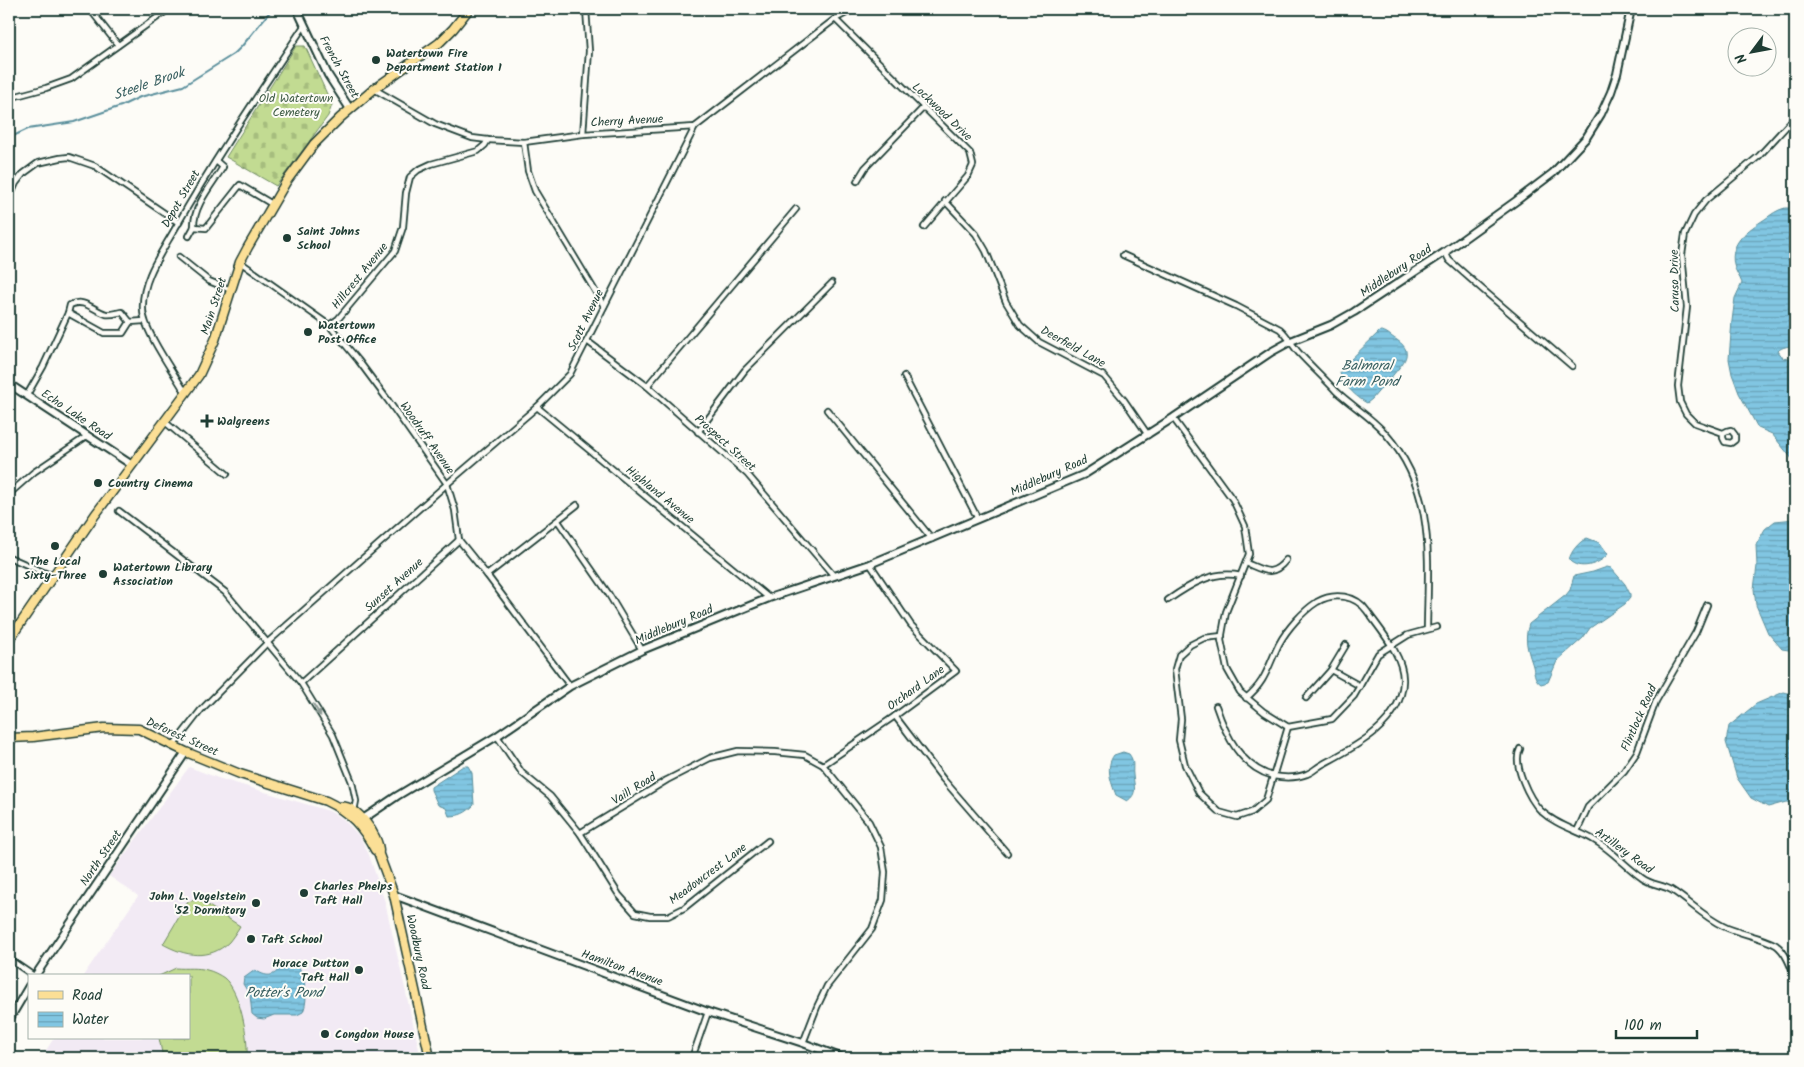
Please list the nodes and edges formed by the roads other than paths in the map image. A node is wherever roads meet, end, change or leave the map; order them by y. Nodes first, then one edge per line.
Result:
1 (169, 9) edge
2 (297, 9) edge
3 (470, 9) edge
4 (586, 9) edge
5 (854, 9) edge
6 (1631, 9) edge
7 (93, 12) dead end
8 (835, 18) junction
9 (304, 26) junction
10 (118, 45) junction
11 (374, 89) junction
12 (9, 98) edge
13 (923, 108) junction
14 (350, 109) junction
15 (1795, 117) edge
16 (694, 127) junction
17 (583, 134) junction
18 (488, 140) junction
19 (524, 142) junction
20 (216, 161) junction
21 (857, 181) dead end
22 (9, 199) edge
23 (945, 201) junction
24 (272, 204) junction
25 (796, 209) dead end
26 (178, 223) junction
27 (194, 227) junction
28 (924, 227) dead end
29 (189, 236) dead end
30 (1445, 252) junction
31 (1123, 255) dead end
32 (179, 257) dead end
33 (240, 262) junction
34 (832, 283) dead end
35 (231, 290) junction
36 (604, 306) junction
37 (68, 313) junction
38 (144, 321) junction
39 (130, 322) junction
40 (330, 324) junction
41 (587, 341) junction
42 (1291, 342) junction
43 (1572, 366) dead end
44 (904, 376) dead end
45 (9, 384) edge
46 (647, 386) junction
47 (187, 392) junction
48 (27, 395) junction
49 (538, 407) junction
50 (826, 410) dead end
51 (1173, 418) junction
52 (165, 422) junction
53 (698, 432) junction
54 (1723, 433) dead end
55 (1148, 435) junction
56 (87, 436) junction
57 (132, 465) junction
58 (227, 474) dead end
59 (447, 484) junction
60 (9, 494) edge
61 (577, 506) dead end
62 (119, 511) dead end
63 (978, 519) junction
64 (558, 522) junction
65 (932, 539) junction
66 (459, 540) junction
67 (9, 557) edge
68 (1286, 560) dead end
69 (1246, 563) junction
70 (870, 564) junction
71 (487, 575) junction
72 (52, 576) junction
73 (834, 576) junction
74 (1241, 576) junction
75 (769, 598) junction
76 (1168, 600) dead end
77 (1706, 605) dead end
78 (1436, 627) dead end
79 (1427, 628) junction
80 (1222, 636) junction
81 (9, 640) edge
82 (268, 642) junction
83 (1346, 645) dead end
84 (1391, 646) junction
85 (642, 650) junction
86 (1331, 670) junction
87 (301, 683) junction
88 (570, 686) junction
89 (1360, 686) junction
90 (1246, 698) junction
91 (1306, 698) dead end
92 (1216, 706) dead end
93 (895, 716) junction
94 (1288, 727) junction
95 (498, 736) junction
96 (9, 738) edge
97 (173, 746) junction
98 (1520, 749) dead end
99 (186, 752) junction
100 (823, 765) junction
101 (1273, 776) junction
102 (339, 807) junction
103 (354, 811) junction
104 (360, 820) junction
105 (1577, 831) junction
106 (580, 833) junction
107 (768, 841) dead end
108 (1007, 852) dead end
109 (394, 895) junction
110 (9, 959) edge
111 (31, 974) edge
112 (35, 974) edge
113 (1795, 978) edge
114 (28, 988) edge
115 (708, 1012) junction
116 (9, 1020) edge
117 (803, 1043) junction
118 (430, 1058) edge
119 (692, 1058) edge
120 (843, 1058) edge

1 - 10 street
2 - 9 street, French Street
3 - 11 main road, Main Street
4 - 17 street
5 - 8 street
6 - 30 street, Middlebury Road
7 - 10 street
8 - 13 street, Lockwood Drive
8 - 16 street
9 - 14 street, French Street
9 - 20 street, Depot Street
10 - 12 street
11 - 14 main road, Main Street
11 - 18 street, Cherry Avenue
13 - 21 street
13 - 23 street, Lockwood Drive
14 - 24 main road, Main Street
15 - 54 street, Caruso Drive
16 - 17 street, Cherry Avenue
16 - 36 street, Scott Avenue
17 - 19 street, Cherry Avenue
18 - 19 street, Cherry Avenue
18 - 40 street, Hillcrest Avenue
19 - 36 street
20 - 26 street, Depot Street
20 - 27 street
22 - 26 street
23 - 28 street, Lockwood Drive
23 - 55 street, Deerfield Lane
24 - 27 street
24 - 33 main road, Main Street
25 - 46 street
26 - 38 street, Depot Street
27 - 29 street
30 - 42 street, Middlebury Road
30 - 43 street
31 - 42 street
32 - 35 street
33 - 35 main road, Main Street
33 - 40 street, Woodruff Avenue
34 - 53 street
35 - 47 main road, Main Street
36 - 41 street, Scott Avenue
37 - 39 street
37 - 39 street
37 - 48 street
38 - 39 street
38 - 47 street
40 - 59 street, Woodruff Avenue
41 - 46 street, Prospect Street
41 - 49 street, Scott Avenue
42 - 51 street, Middlebury Road
42 - 79 street
44 - 63 street
45 - 48 street, Echo Lake Road
46 - 53 street, Prospect Street
47 - 52 main road, Main Street
48 - 56 street, Echo Lake Road
49 - 59 street, Scott Avenue
49 - 75 street, Highland Avenue
50 - 65 street
51 - 55 street, Middlebury Road
51 - 69 street
52 - 57 main road, Main Street
52 - 58 street
53 - 73 street, Prospect Street
55 - 63 street, Middlebury Road
56 - 57 street, Echo Lake Road
56 - 60 street
57 - 72 main road, Main Street
59 - 66 street
59 - 82 street, Woodruff Avenue
61 - 64 street
62 - 82 street
63 - 65 street, Middlebury Road
64 - 71 street
64 - 85 street
65 - 70 street, Middlebury Road
66 - 71 street
66 - 87 street, Sunset Avenue
67 - 72 street
68 - 69 street
69 - 74 street
70 - 73 street, Middlebury Road
70 - 93 street, Orchard Lane
71 - 88 street
72 - 81 main road, Main Street
73 - 75 street, Middlebury Road
74 - 76 street
74 - 80 street
75 - 85 street, Middlebury Road
77 - 105 street, Flintlock Road
78 - 79 street
79 - 84 street
80 - 90 street
80 - 101 street
82 - 87 street
82 - 97 street, Woodruff Avenue
83 - 86 street
84 - 89 street
84 - 90 street
84 - 101 street
85 - 88 street, Middlebury Road
86 - 89 street
86 - 91 street
87 -> 103 street
88 - 95 street, Middlebury Road
89 - 94 street
90 - 94 street
92 - 101 street
93 - 100 street, Orchard Lane
93 - 108 street
94 - 101 street
95 - 104 street, Middlebury Road
95 - 106 street
96 - 97 main road, Deforest Street
97 - 99 main road, Deforest Street
98 - 105 street, Artillery Road
99 - 102 main road, Deforest Street
99 - 112 street, North Street
100 - 106 street, Vaill Road
100 - 117 street
102 - 103 main road, Woodbury Road
102 - 104 main road, Woodbury Road
103 - 104 main road, Woodbury Road
104 - 109 main road, Woodbury Road
105 - 113 street, Artillery Road
106 - 107 street, Meadowcrest Lane
109 - 115 street, Hamilton Avenue
109 - 118 main road, Woodbury Road
110 - 111 street
114 - 116 street
115 - 117 street, Hamilton Avenue
115 - 119 street
117 - 120 street, Hamilton Avenue

